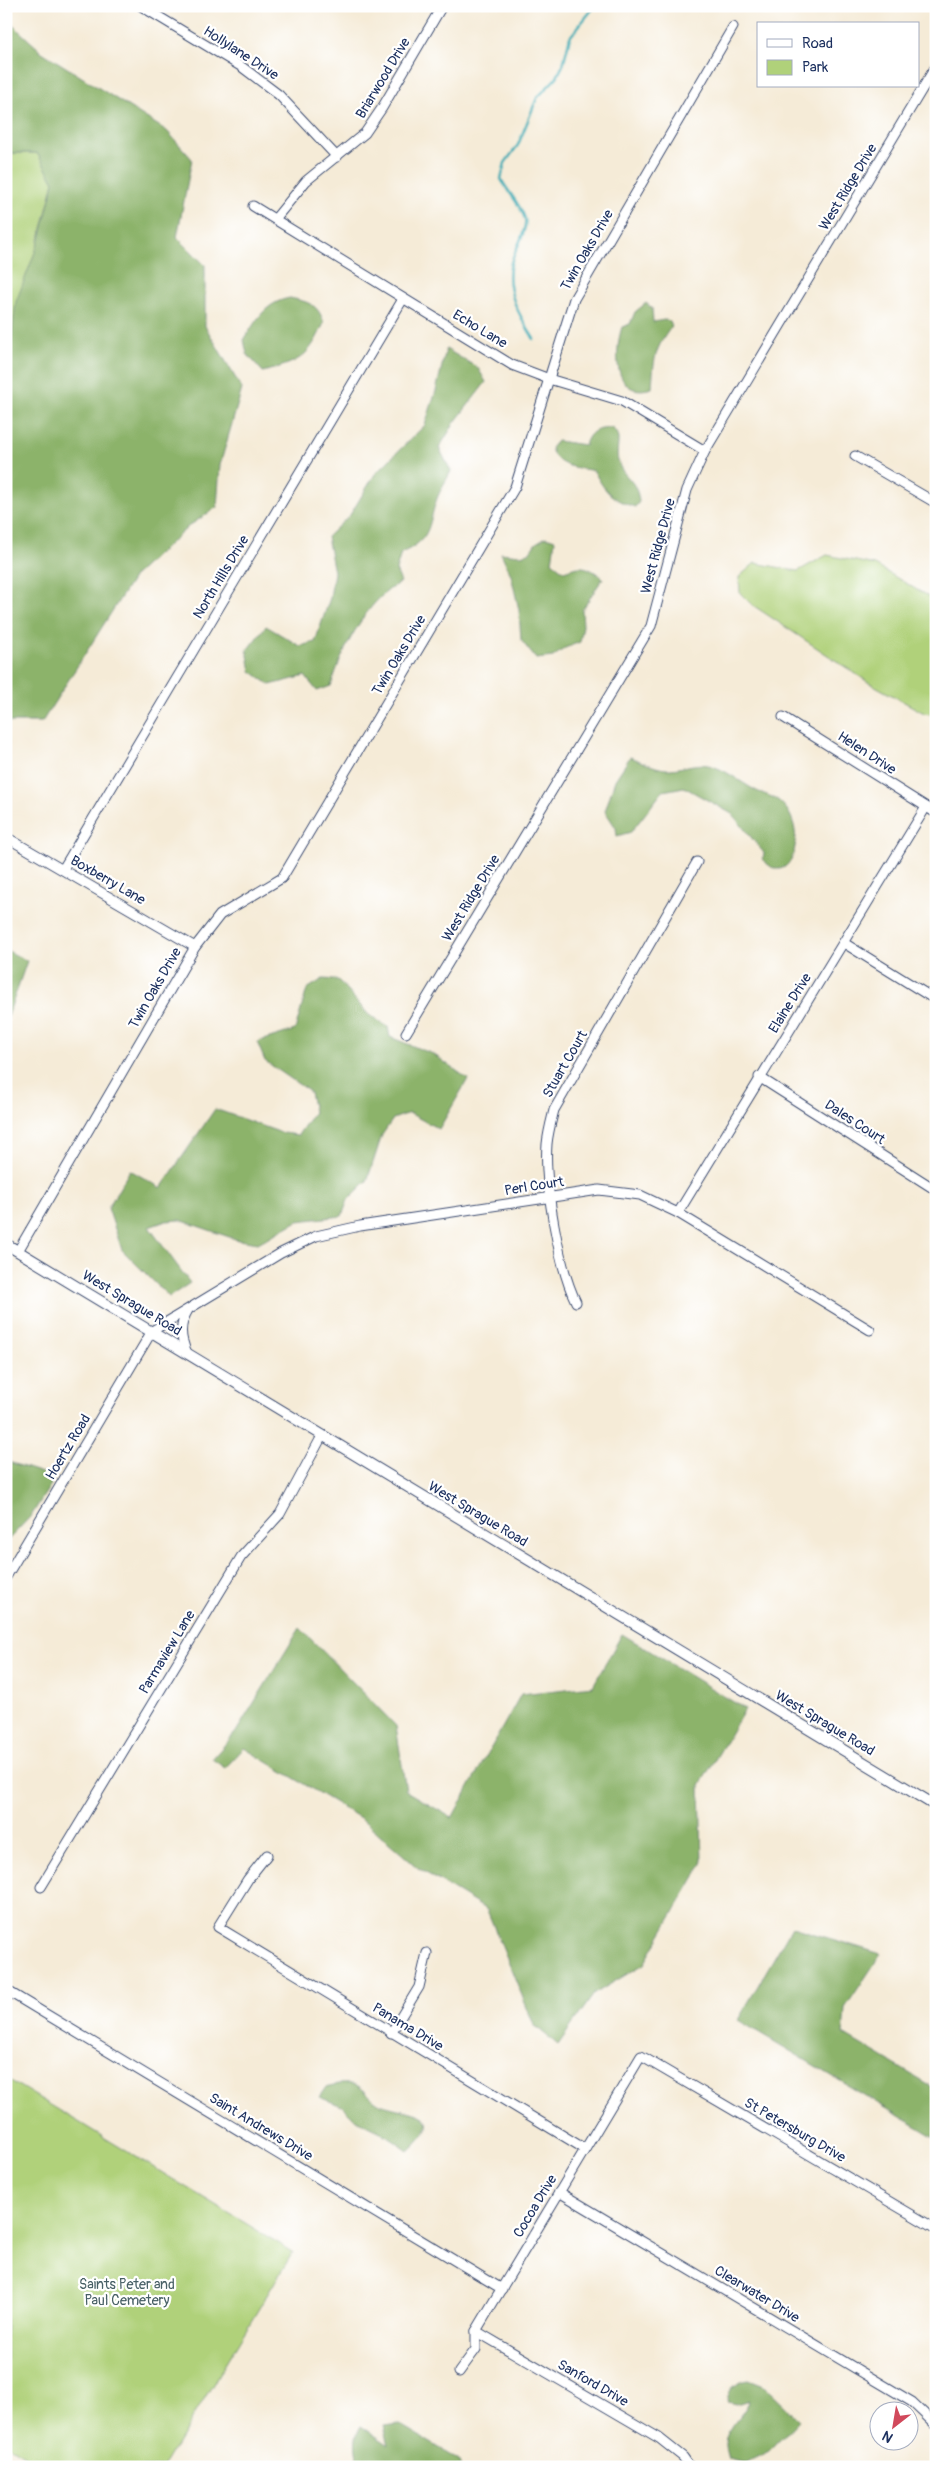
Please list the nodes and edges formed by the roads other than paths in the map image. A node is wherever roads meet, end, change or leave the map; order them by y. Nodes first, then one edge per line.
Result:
1 (141, 6) edge
2 (442, 6) edge
3 (733, 27) dead end
4 (936, 66) edge
5 (337, 157) junction
6 (252, 206) dead end
7 (275, 219) junction
8 (403, 299) junction
9 (549, 379) junction
10 (705, 452) junction
11 (855, 456) dead end
12 (936, 503) edge
13 (783, 717) dead end
14 (926, 807) junction
15 (936, 813) edge
16 (6, 837) edge
17 (697, 862) dead end
18 (63, 869) junction
19 (844, 943) junction
20 (195, 947) junction
21 (936, 1000) edge
22 (406, 1033) dead end
23 (760, 1077) junction
24 (936, 1190) edge
25 (550, 1198) junction
26 (678, 1213) junction
27 (6, 1244) edge
28 (18, 1251) junction
29 (576, 1302) dead end
30 (188, 1310) junction
31 (870, 1330) dead end
32 (152, 1331) junction
33 (187, 1353) junction
34 (322, 1436) junction
35 (6, 1576) edge
36 (936, 1806) edge
37 (267, 1855) dead end
38 (41, 1887) dead end
39 (427, 1953) dead end
40 (6, 1990) edge
41 (391, 2033) junction
42 (641, 2056) joint
43 (585, 2149) junction
44 (558, 2192) junction
45 (936, 2229) edge
46 (502, 2289) junction
47 (476, 2331) junction
48 (459, 2372) dead end
49 (936, 2425) edge
50 (690, 2467) edge

1 - 5 street, Hollylane Drive
2 - 5 street, Briarwood Drive
3 - 9 street, Twin Oaks Drive
4 - 10 street, West Ridge Drive
5 - 7 street, Briarwood Drive
6 - 7 street, Echo Lane
7 - 8 street, Echo Lane
8 - 9 street, Echo Lane
8 - 18 street, North Hills Drive
9 - 10 street, Echo Lane
9 - 20 street, Twin Oaks Drive
10 - 22 street, West Ridge Drive
11 - 12 street
13 - 14 street, Helen Drive
14 - 15 street, Helen Drive
14 - 19 street, Elaine Drive
16 - 18 street, Boxberry Lane
17 - 25 street, Stuart Court
18 - 20 street, Boxberry Lane
19 - 21 street
19 - 23 street, Elaine Drive
20 - 28 street, Twin Oaks Drive
23 - 24 street, Dales Court
23 - 26 street, Elaine Drive
25 - 26 street, Perl Court
25 - 29 street, Stuart Court
25 - 30 street, Perl Court
26 - 31 street, Perl Court
27 - 28 street, West Sprague Road
28 - 32 street, West Sprague Road
30 - 32 street, Perl Court
30 - 33 street
32 - 33 street, West Sprague Road
32 - 35 street, Hoertz Road
33 - 34 street, West Sprague Road
34 - 36 street, West Sprague Road
34 - 38 street, Parmaview Lane
37 - 41 street, Panama Drive
39 - 41 street
40 - 46 street, Saint Andrews Drive
41 - 43 street, Panama Drive
42 - 43 street, Cocoa Drive
42 - 45 street, St Petersburg Drive
43 - 44 street, Cocoa Drive
44 - 46 street, Cocoa Drive
44 - 49 street, Clearwater Drive
46 - 47 street, Cocoa Drive
47 - 48 street, Cocoa Drive
47 - 50 street, Sanford Drive

